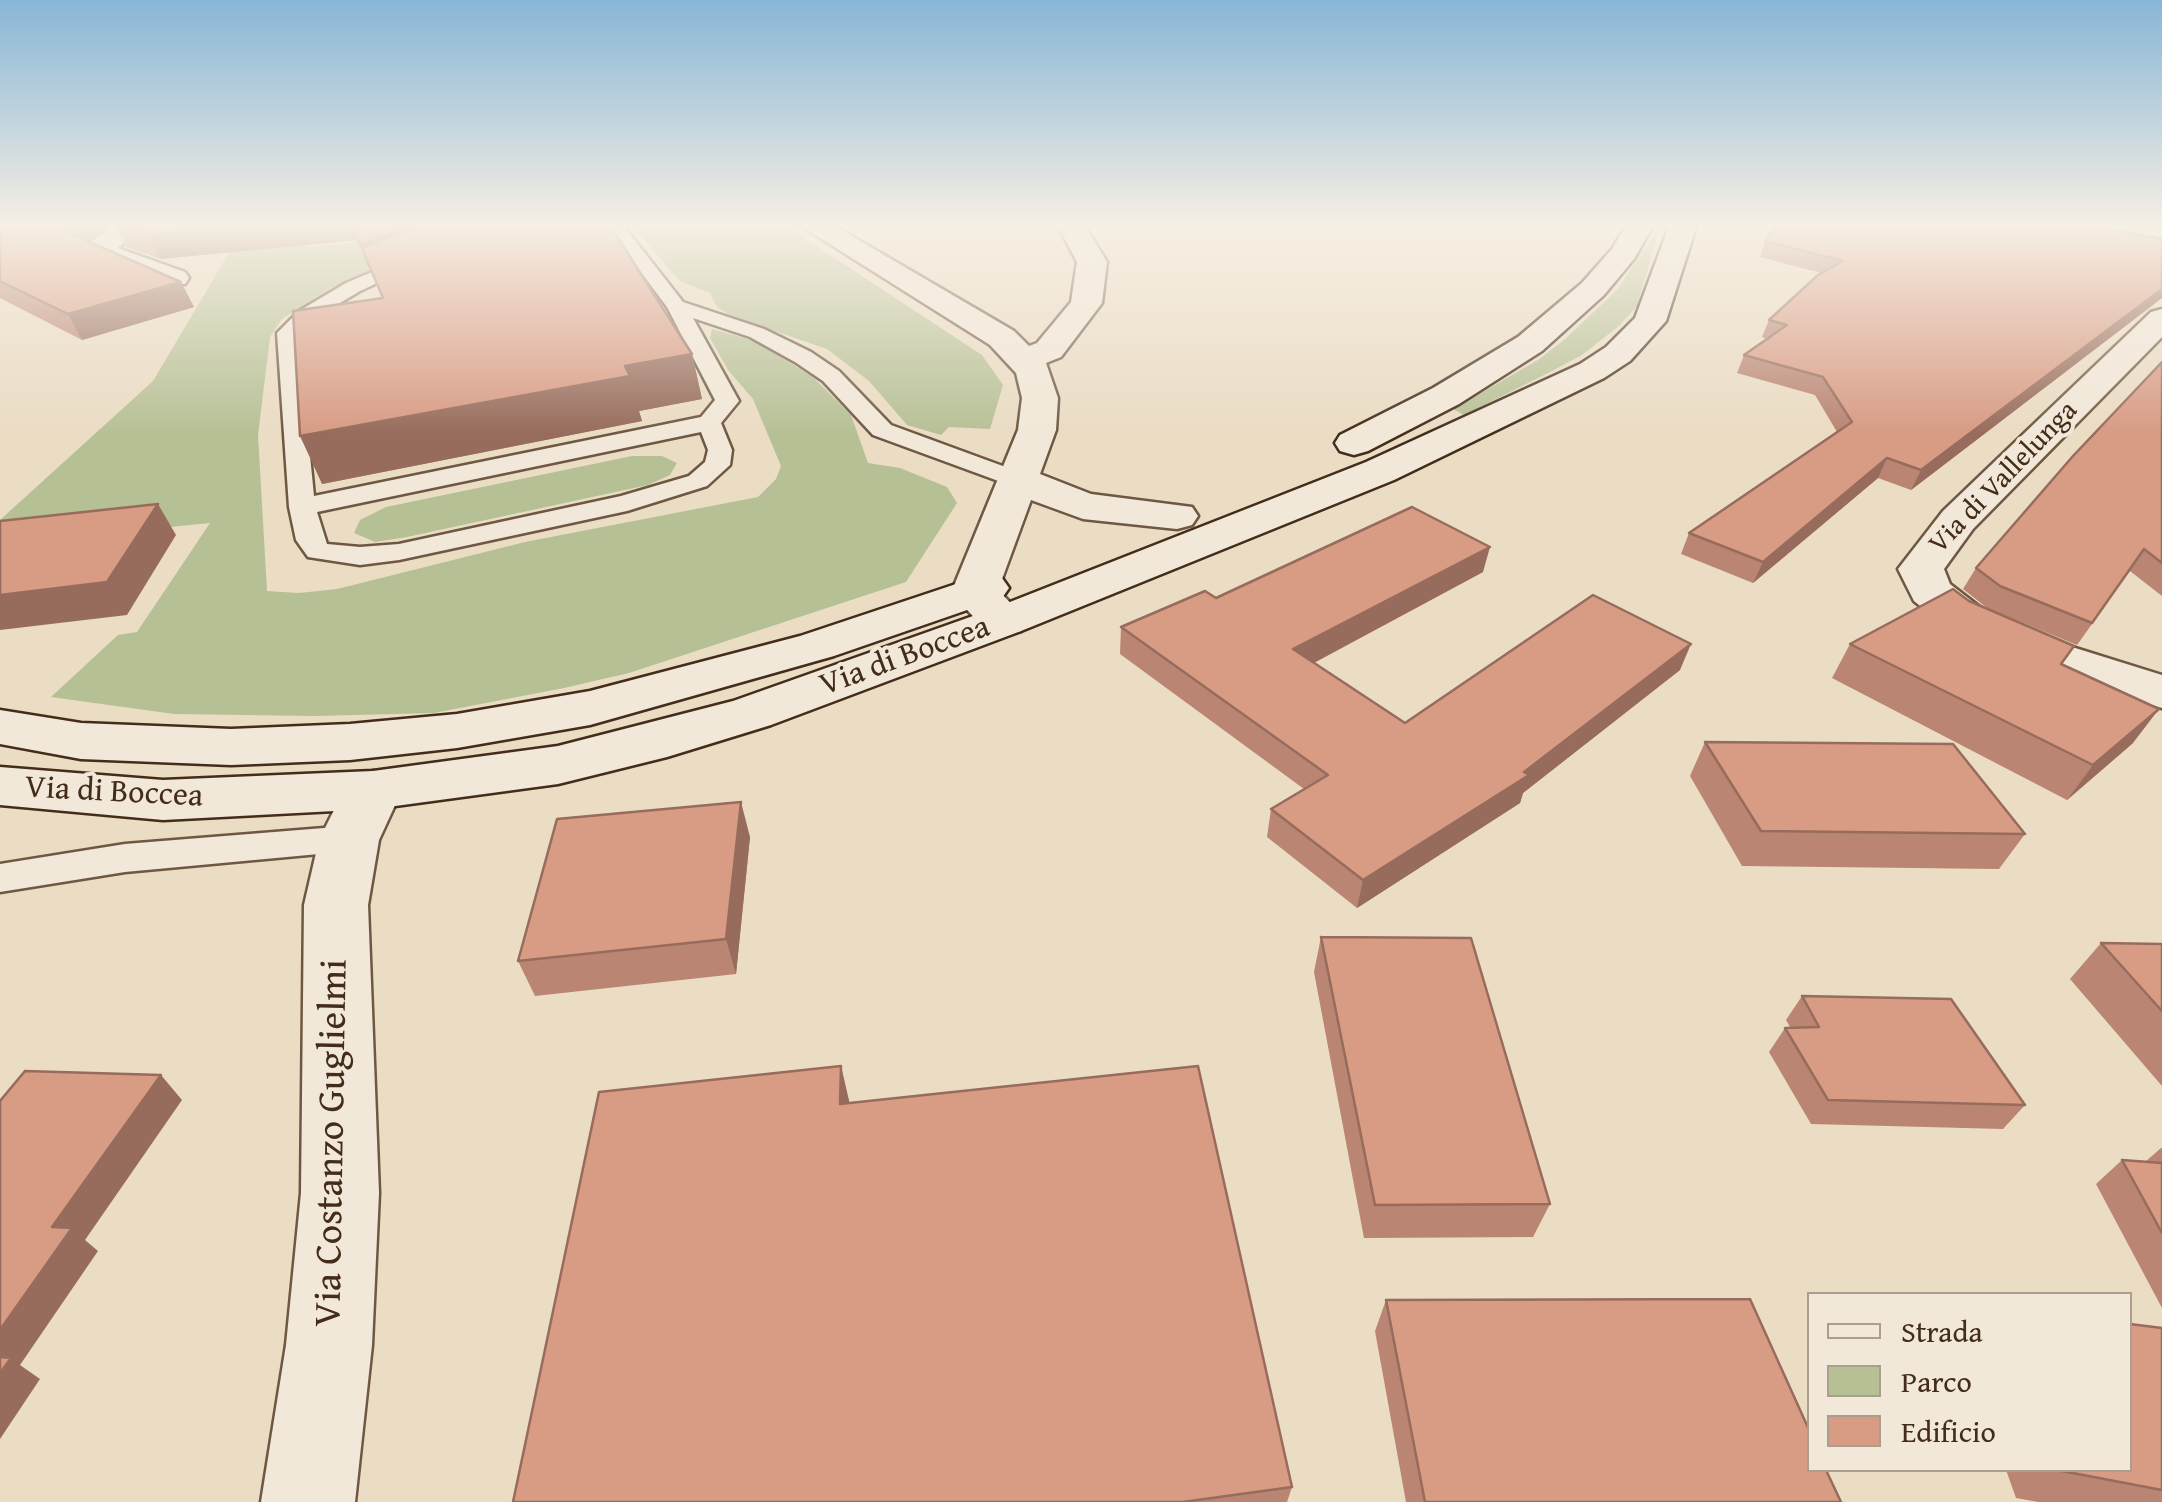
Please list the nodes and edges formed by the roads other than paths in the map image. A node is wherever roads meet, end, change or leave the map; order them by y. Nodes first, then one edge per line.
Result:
1 (342, 294) edge
2 (667, 294) edge
3 (929, 294) edge
4 (1087, 294) edge
5 (1587, 294) edge
6 (1659, 294) edge
7 (676, 306) junction
8 (2162, 318) edge
9 (1026, 359) junction
10 (709, 422) junction
11 (1021, 481) junction
12 (302, 506) junction
13 (1177, 516) junction
14 (989, 607) junction
15 (2162, 692) edge
16 (0, 727) edge
17 (0, 786) edge
18 (361, 815) junction
19 (0, 878) edge
20 (308, 1502) edge

1 - 12 lane
2 - 7 lane
3 - 9 main road
4 - 9 main road
5 - 13 main road, Via di Boccea
6 - 14 main road, Via di Boccea
7 - 10 lane
7 - 11 lane
8 - 15 main road, Via di Vallelunga
9 - 11 main road
10 - 12 lane
10 - 12 lane
11 - 13 main road
11 - 14 main road
13 - 14 main road, Via di Boccea
14 - 16 main road, Via di Boccea
14 - 18 main road, Via di Boccea
17 - 18 main road, Via di Boccea
18 - 19 lane
18 - 20 main road, Via Costanzo Guglielmi

